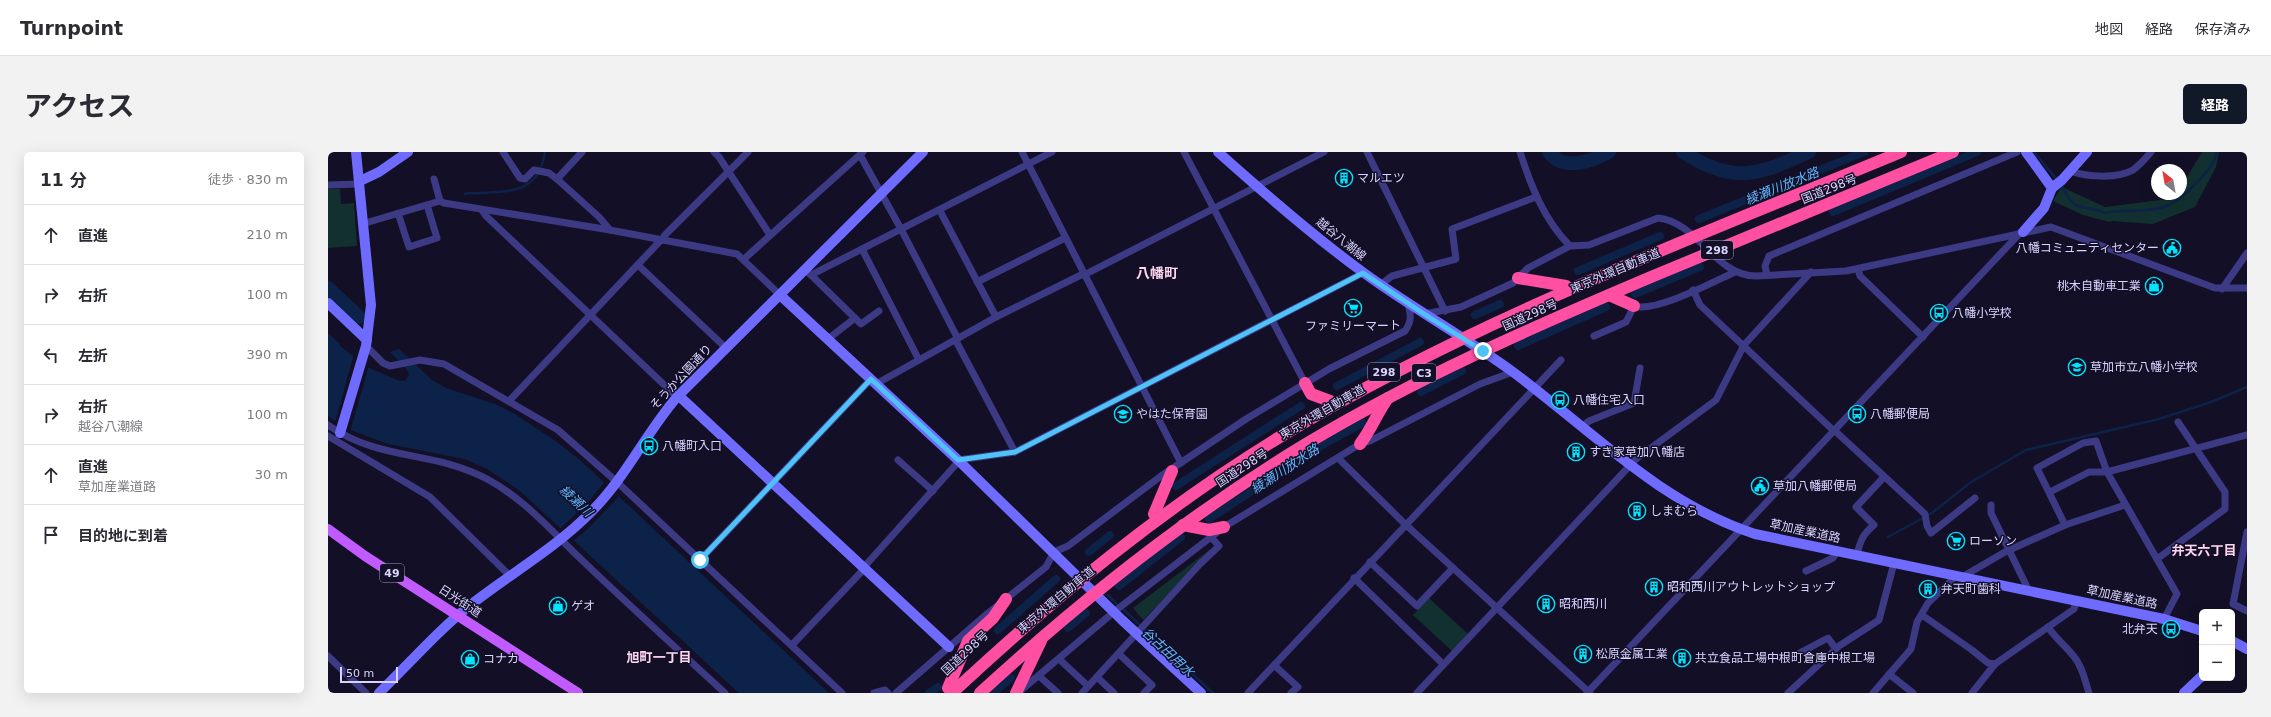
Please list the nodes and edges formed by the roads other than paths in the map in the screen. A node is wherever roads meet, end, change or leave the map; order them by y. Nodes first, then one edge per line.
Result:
1 (356, 152) edge
2 (408, 152) edge
3 (503, 152) edge
4 (582, 152) edge
5 (714, 152) edge
6 (748, 152) edge
7 (923, 152) edge
8 (1022, 152) edge
9 (1052, 152) edge
10 (1184, 152) edge
11 (1218, 152) edge
12 (1324, 152) edge
13 (1367, 152) edge
14 (1520, 152) edge
15 (1885, 152) edge
16 (1901, 152) edge
17 (1936, 152) edge
18 (1953, 152) edge
19 (2017, 152) edge
20 (2026, 152) edge
21 (2086, 152) edge
22 (2151, 152) edge
23 (862, 154) edge
24 (1028, 164) junction
25 (729, 171) junction
26 (2070, 171) junction
27 (434, 179) dead end
28 (558, 179) junction
29 (360, 182) junction
30 (328, 185) edge
31 (1259, 186) junction
32 (2052, 188) junction
33 (881, 194) junction
34 (1536, 197) junction
35 (440, 201) junction
36 (427, 205) junction
37 (1214, 209) junction
38 (482, 210) junction
39 (940, 211) junction
40 (398, 213) junction
41 (362, 224) junction
42 (902, 229) junction
43 (610, 230) junction
44 (2022, 232) junction
45 (1689, 234) junction
46 (770, 235) junction
47 (1065, 238) junction
48 (662, 240) junction
49 (1570, 246) junction
50 (862, 249) junction
51 (1711, 252) junction
52 (2247, 253) edge
53 (744, 259) junction
54 (638, 264) junction
55 (1423, 267) junction
56 (1858, 268) junction
57 (1735, 272) junction
58 (1811, 272) junction
59 (808, 273) junction
60 (1363, 273) junction
61 (1084, 274) junction
62 (1767, 275) junction
63 (1518, 278) junction
64 (977, 282) junction
65 (1380, 285) junction
66 (1566, 286) junction
67 (2247, 288) edge
68 (2222, 289) junction
69 (1693, 290) junction
70 (780, 295) junction
71 (1609, 295) junction
72 (328, 303) edge
73 (1408, 304) junction
74 (1634, 306) junction
75 (1445, 311) junction
76 (879, 312) dead end
77 (1424, 314) junction
78 (590, 315) junction
79 (996, 317) junction
80 (855, 318) junction
81 (1272, 321) junction
82 (1457, 335) junction
83 (1594, 336) dead end
84 (1923, 336) junction
85 (828, 339) junction
86 (957, 340) junction
87 (1744, 345) junction
88 (366, 346) junction
89 (726, 348) junction
90 (1483, 351) junction
91 (919, 360) junction
92 (1561, 360) dead end
93 (1640, 368) dead end
94 (1513, 372) junction
95 (873, 381) junction
96 (1305, 383) junction
97 (1142, 387) junction
98 (1535, 389) junction
99 (678, 396) junction
100 (1389, 398) junction
101 (510, 400) junction
102 (1330, 400) junction
103 (2178, 422) dead end
104 (328, 425) edge
105 (1582, 427) junction
106 (341, 430) junction
107 (1834, 430) junction
108 (2247, 435) edge
109 (328, 436) edge
110 (1360, 444) junction
111 (2198, 449) junction
112 (1015, 452) junction
113 (1338, 458) junction
114 (898, 460) dead end
115 (959, 461) junction
116 (1630, 466) junction
117 (1176, 467) junction
118 (2107, 472) junction
119 (1884, 477) junction
120 (616, 483) junction
121 (773, 484) junction
122 (933, 491) junction
123 (2050, 492) junction
124 (1975, 498) dead end
125 (2126, 504) junction
126 (1991, 505) dead end
127 (1154, 514) junction
128 (1405, 524) junction
129 (1183, 525) junction
130 (2065, 525) junction
131 (1224, 527) junction
132 (328, 529) edge
133 (1741, 529) junction
134 (2247, 532) edge
135 (1211, 537) junction
136 (564, 538) junction
137 (2010, 550) junction
138 (1837, 551) junction
139 (1054, 552) junction
140 (1857, 555) junction
141 (2157, 559) junction
142 (700, 560) junction
143 (1370, 562) junction
144 (1894, 563) junction
145 (865, 567) junction
146 (1453, 568) junction
147 (1806, 571) dead end
148 (1077, 574) junction
149 (510, 576) junction
150 (1959, 576) junction
151 (1354, 578) junction
152 (2029, 591) junction
153 (1095, 592) junction
154 (1006, 599) junction
155 (2076, 601) junction
156 (1496, 608) junction
157 (1115, 611) junction
158 (2247, 611) edge
159 (457, 615) junction
160 (1922, 615) junction
161 (2164, 619) junction
162 (2048, 627) junction
163 (2199, 629) edge
164 (1137, 633) junction
165 (1043, 636) junction
166 (2235, 643) edge
167 (792, 645) junction
168 (949, 647) junction
169 (1836, 649) junction
170 (2247, 649) edge
171 (1119, 654) junction
172 (328, 656) edge
173 (1790, 658) dead end
174 (1059, 659) junction
175 (1444, 664) junction
176 (1995, 664) junction
177 (1274, 665) junction
178 (1889, 674) junction
179 (1039, 676) junction
180 (1097, 677) junction
181 (2199, 679) edge
182 (1088, 686) junction
183 (1903, 690) edge
184 (948, 691) edge
185 (366, 693) edge
186 (379, 693) edge
187 (578, 693) edge
188 (725, 693) edge
189 (842, 693) edge
190 (874, 693) edge
191 (888, 693) edge
192 (896, 693) edge
193 (970, 693) edge
194 (980, 693) edge
195 (1017, 693) edge
196 (1058, 693) edge
197 (1082, 693) edge
198 (1114, 693) edge
199 (1144, 693) edge
200 (1201, 693) edge
201 (1248, 693) edge
202 (1291, 693) edge
203 (1417, 693) edge
204 (1588, 693) edge
205 (1788, 693) edge
206 (1873, 693) edge
207 (1913, 693) edge
208 (1972, 693) edge
209 (2089, 693) edge
210 (2184, 693) edge

1 - 29 street
2 - 29 street
3 - 28 street
4 - 28 street
5 - 25 street
6 - 25 street
7 - 33 street, そうか公園通り
8 - 24 street
9 - 24 street
10 - 37 street
11 - 31 street, 越谷八潮線
12 - 31 street
13 - 55 street
14 - 34 street
15 - 45 highway, 国道298号 / 298
16 - 184 highway, 東京外環自動車道 / C3
17 - 193 highway, 東京外環自動車道 / C3
18 - 51 highway, 国道298号 / 298
19 - 62 street
20 - 32 street
21 - 26 street
22 - 26 street
23 - 33 street
23 - 46 street
24 - 39 street
24 - 47 street
25 - 46 street
25 - 48 street
26 - 32 street
27 - 35 street
28 - 43 street
29 - 30 street
29 - 41 street
31 - 37 street
31 - 60 street, 越谷八潮線
32 - 44 street
33 - 42 street
33 - 59 street, そうか公園通り
34 - 49 street
34 - 55 street
35 - 36 street
35 - 38 street
36 - 40 street
36 - 40 street
37 - 61 street
37 - 81 street
38 - 43 street
38 - 78 street
39 - 42 street
39 - 64 street
40 - 41 street
41 - 88 street
42 - 50 street
42 - 86 street
43 - 48 street
44 - 56 street
44 - 68 street
44 - 84 street
45 - 49 street
45 - 51 street
45 - 66 highway, 国道298号 / 298
46 - 53 street
47 - 61 street
47 - 64 street
48 - 53 street
48 - 54 street
49 - 63 street
50 - 59 street
50 - 91 street
51 - 57 street
51 - 71 highway, 国道298号 / 298
52 - 68 street
53 - 70 street
54 - 78 street
54 - 89 street
55 - 65 street
55 - 75 street
56 - 58 street
56 - 84 street
57 - 62 street
57 - 69 street
58 - 62 street
58 - 87 street
59 - 70 street, そうか公園通り
59 - 80 street
60 - 65 street, 越谷八潮線
60 - 81 street
61 - 79 street
61 - 97 street
63 - 66 highway
63 - 75 street
64 - 79 street
65 - 73 street, 越谷八潮線
66 - 82 highway, 国道298号 / 298
67 - 68 street
69 - 74 street
69 - 87 street
70 - 85 street
70 - 89 street, そうか公園通り
71 - 74 highway
71 - 90 highway, 国道298号 / 298
72 - 88 street
73 - 77 street, 越谷八潮線
73 - 96 street
74 - 83 street
75 - 77 street
76 - 80 street
77 - 82 street, 越谷八潮線
78 - 99 street
78 - 101 street
79 - 86 street
80 - 85 street
81 - 96 street
81 - 97 street
82 - 90 street, 草加産業道路
82 - 102 highway, 国道298号 / 298
84 - 107 street
85 - 95 street
86 - 91 street
86 - 112 street
87 - 107 street
87 - 116 street
88 - 101 street
88 - 106 street
89 - 99 street, そうか公園通り
90 - 94 street, 草加産業道路
90 - 100 highway, 国道298号 / 298
91 - 95 street
92 - 98 street
93 - 105 street
94 - 98 street, 草加産業道路
94 - 110 street
95 - 115 street
95 - 121 street
96 - 102 highway
96 - 117 street
97 - 112 street
97 - 117 street
98 - 105 street, 草加産業道路
98 - 128 street
99 - 120 street, そうか公園通り
99 - 121 street
100 - 110 highway
100 - 129 highway, 国道298号 / 298
101 - 120 street
102 - 127 highway, 国道298号 / 298
103 - 111 street
104 - 106 street
105 - 116 street, 草加産業道路
106 - 136 street
107 - 119 street
107 - 133 street
108 - 111 street
109 - 149 street
110 - 113 street
111 - 118 street
111 - 141 street
112 - 115 street
113 - 128 street
113 - 131 street
114 - 122 street
115 - 122 street
115 - 139 street
116 - 133 street, 草加産業道路
116 - 156 street
117 - 127 highway
117 - 139 street
118 - 123 street
118 - 123 street
118 - 125 street
119 - 124 street
119 - 140 street
120 - 136 street, そうか公園通り
120 - 142 street
121 - 142 street
121 - 145 street
122 - 145 street
123 - 130 street
125 - 130 street
125 - 141 street
126 - 137 street
127 - 148 highway, 国道298号 / 298
128 - 143 street
128 - 146 street
129 - 131 highway
129 - 153 highway, 国道298号 / 298
130 - 137 street
131 - 135 street
132 - 159 main road, 日光街道 / 49
133 - 138 street, 草加産業道路
133 - 204 street
134 - 158 street
135 - 157 street
135 - 164 street
136 - 149 street, そうか公園通り
136 - 188 street
137 - 150 street
137 - 152 street
138 - 140 street, 草加産業道路
138 - 147 street
139 - 148 street
139 - 154 street
140 - 144 street, 草加産業道路
141 - 161 street
142 - 167 street
143 - 146 street
143 - 151 street
144 - 150 street, 草加産業道路
144 - 169 street
145 - 167 street
145 - 168 street
146 - 156 street
148 - 153 street
148 - 184 highway, 国道298号 / 298
149 - 159 street, そうか公園通り
150 - 152 street, 草加産業道路
150 - 160 street
151 - 175 street
151 - 177 street
152 - 155 street, 草加産業道路
153 - 157 street
153 - 165 highway, 国道298号 / 298
154 - 168 street
154 - 184 highway
155 - 161 street, 草加産業道路
155 - 162 street
156 - 175 street
156 - 204 street
157 - 164 street
157 - 174 street
159 - 186 street, そうか公園通り
159 - 187 main road, 日光街道 / 49
160 - 176 street
160 - 178 street
161 - 163 street, 草加産業道路
162 - 176 street
162 - 209 street
164 - 171 street
164 - 200 street
165 - 194 highway, 国道298号 / 298
165 - 195 highway
166 - 170 street
167 - 189 street
168 - 192 street
169 - 173 street
169 - 205 street
171 - 180 street
171 - 199 street
172 - 185 street
174 - 179 street
174 - 182 street
175 - 203 street
176 - 208 street
177 - 201 street
177 - 202 street
178 - 183 street
178 - 206 street
179 - 195 street
179 - 196 street
180 - 182 street
180 - 198 street
181 - 210 street
182 - 197 street
183 - 207 street
190 - 191 street

